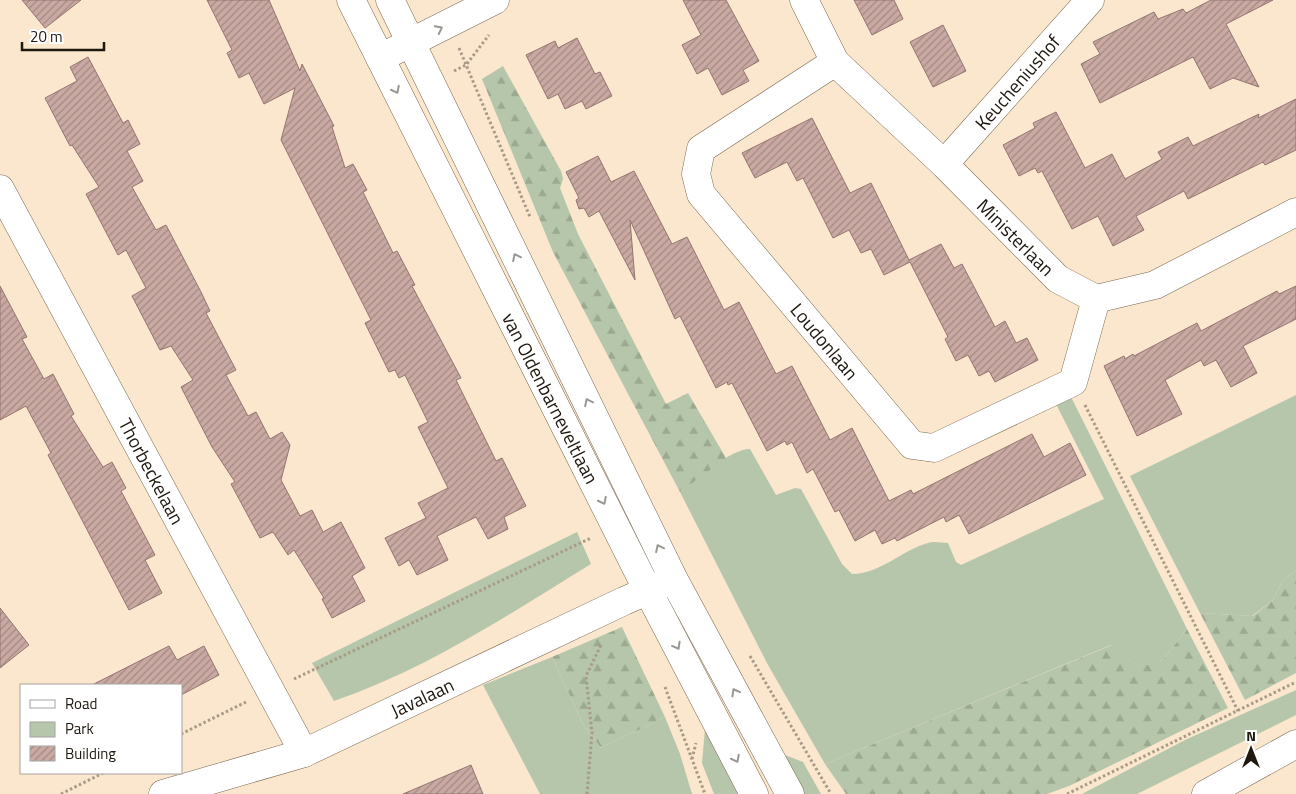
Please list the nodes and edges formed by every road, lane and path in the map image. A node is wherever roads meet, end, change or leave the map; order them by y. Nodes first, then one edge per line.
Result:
1 (351, 0) edge
2 (390, 0) edge
3 (495, 0) edge
4 (804, 0) edge
5 (1090, 0) edge
6 (449, 24) junction
7 (412, 43) junction
8 (380, 58) junction
9 (835, 62) junction
10 (944, 164) junction
11 (0, 190) edge
12 (1296, 212) edge
13 (533, 226) dead end
14 (1096, 299) junction
15 (1073, 382) junction
16 (593, 537) dead end
17 (674, 580) junction
18 (648, 590) junction
19 (603, 642) dead end
20 (746, 650) dead end
21 (1296, 682) edge
22 (270, 690) junction
23 (1238, 711) junction
24 (182, 734) edge
25 (1296, 744) edge
26 (304, 753) junction
27 (692, 760) dead end
28 (101, 774) edge
29 (61, 794) edge
30 (163, 794) edge
31 (587, 794) edge
32 (705, 794) edge
33 (754, 794) edge
34 (790, 794) edge
35 (831, 794) edge
36 (1067, 794) edge
37 (1206, 794) edge

1 - 8 street, van Oldenbarneveltlaan
2 - 7 street, van Oldenbarneveltlaan
3 - 6 street
4 - 9 street, Ministerlaan
5 - 10 street, Keucheniushof
7 -> 6 street
6 - 13 path
7 - 8 street
17 -> 7 street, van Oldenbarneveltlaan
8 -> 18 street, van Oldenbarneveltlaan
9 - 10 street, Ministerlaan
9 - 15 street, Loudonlaan
10 - 14 street, Ministerlaan
11 - 22 street, Thorbeckelaan
12 - 14 street
14 - 15 street
15 - 23 path
16 - 22 path
17 - 18 street, Javalaan
34 -> 17 street, van Oldenbarneveltlaan
18 - 26 street, Javalaan
18 -> 33 street, van Oldenbarneveltlaan
19 - 31 path
20 - 35 path
21 - 23 path
22 - 24 path
22 - 26 street, Thorbeckelaan
23 - 36 path
25 - 37 street
26 - 30 street, Javalaan
27 - 32 path
28 - 29 path

